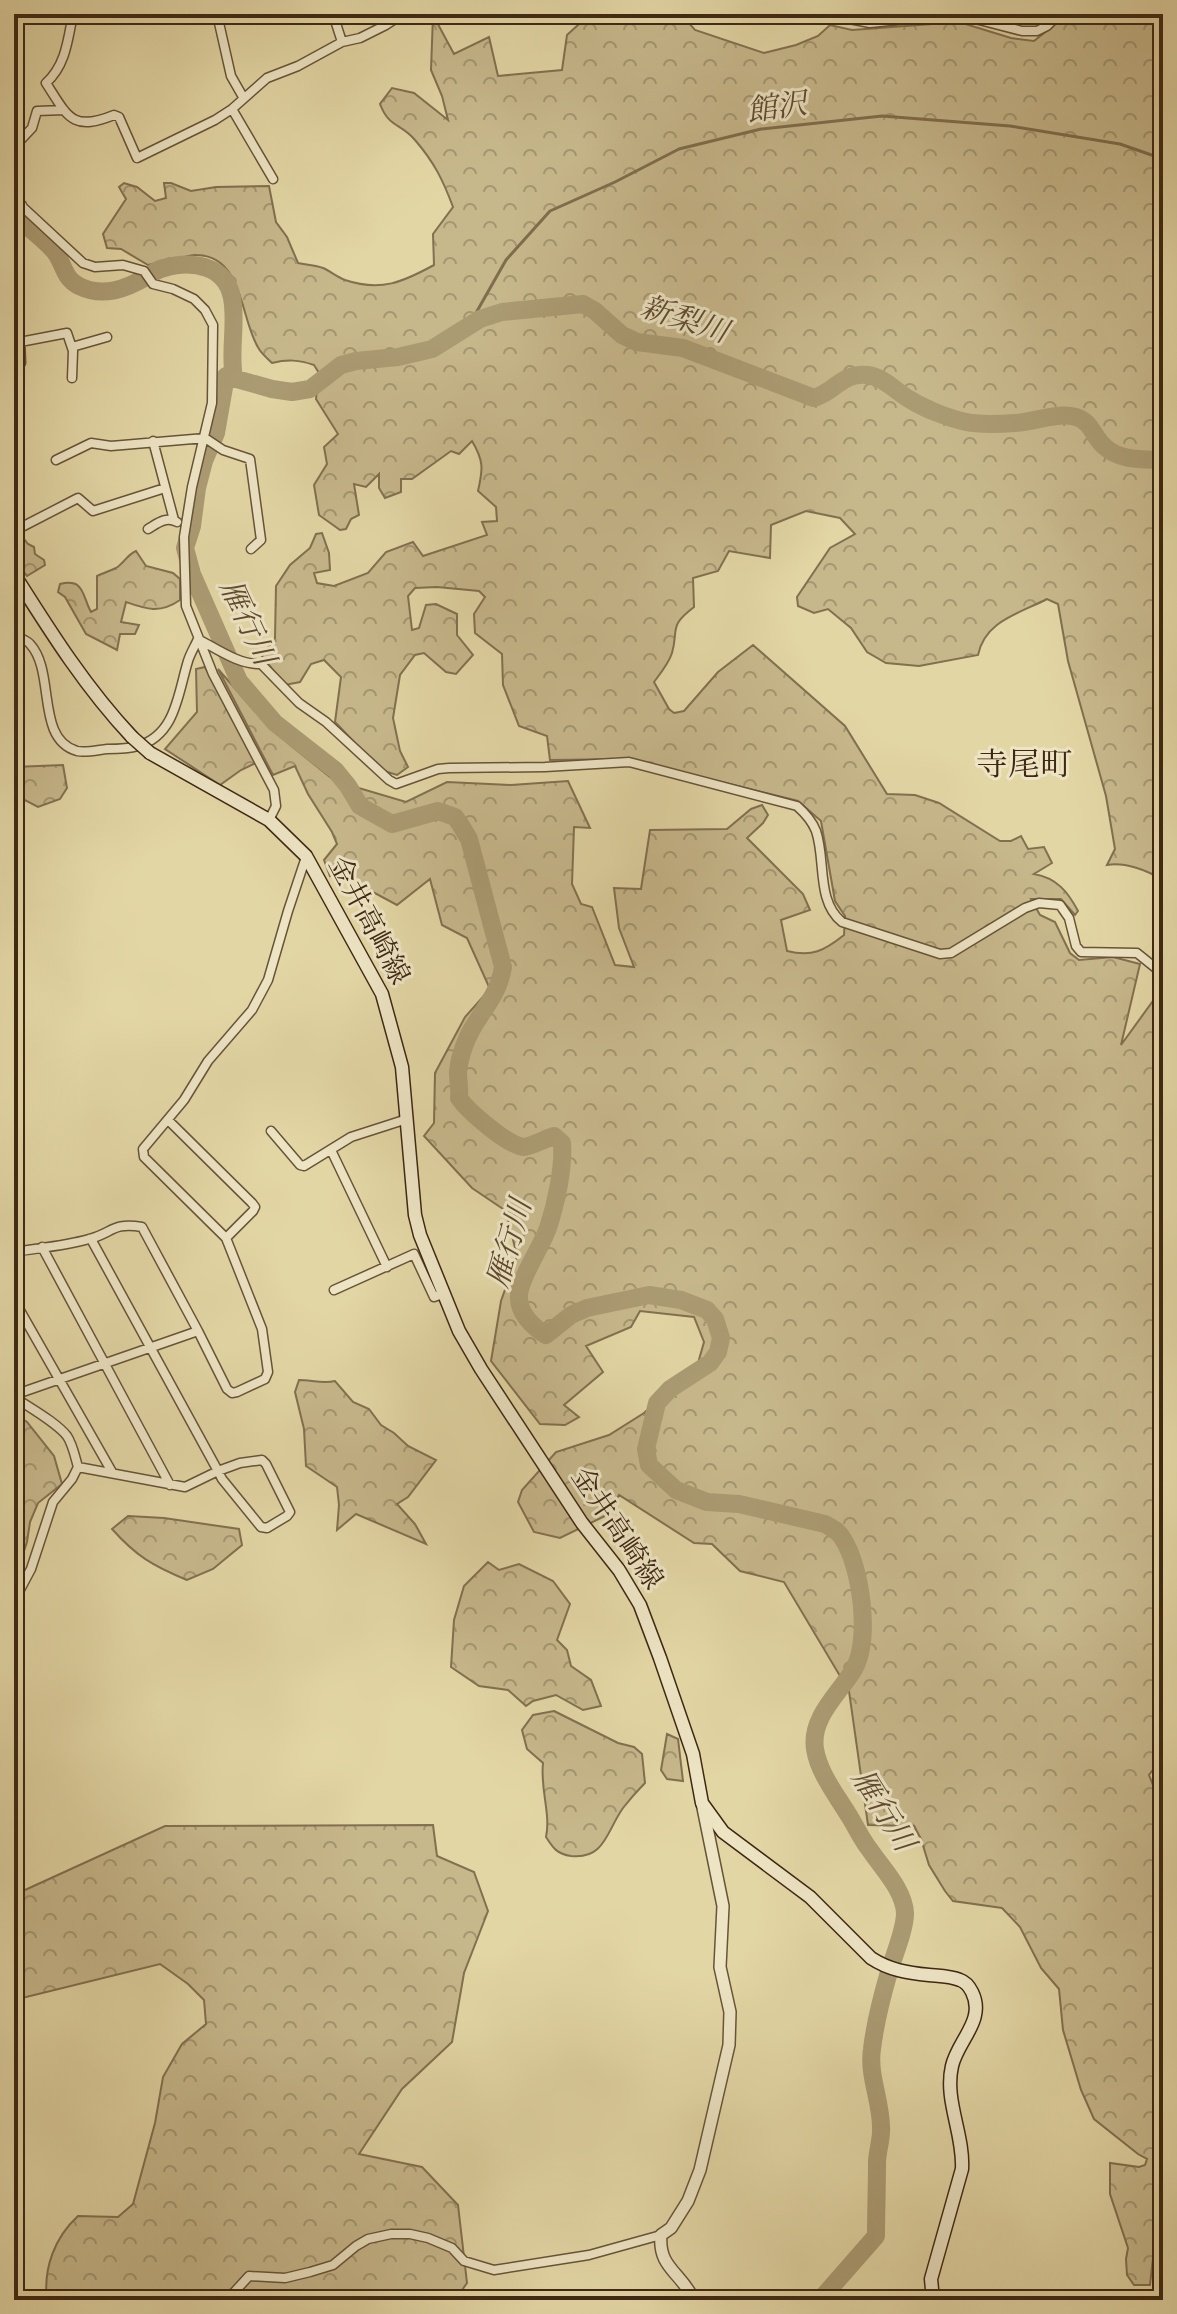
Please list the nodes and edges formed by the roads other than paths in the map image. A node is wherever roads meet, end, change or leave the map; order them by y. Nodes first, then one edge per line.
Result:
1 (73, 14) edge
2 (217, 14) edge
3 (333, 14) edge
4 (403, 14) edge
5 (824, 14) edge
6 (1059, 14) edge
7 (342, 42) junction
8 (243, 97) junction
9 (232, 109) junction
10 (64, 110) junction
11 (14, 147) edge
12 (273, 179) dead end
13 (18, 202) edge
14 (14, 215) edge
15 (14, 319) edge
16 (107, 337) dead end
17 (20, 342) junction
18 (72, 347) junction
19 (14, 369) edge
20 (72, 378) dead end
21 (153, 441) junction
22 (208, 441) junction
23 (56, 460) dead end
24 (165, 488) junction
25 (174, 520) junction
26 (185, 526) junction
27 (148, 529) dead end
28 (14, 531) edge
29 (251, 549) dead end
30 (14, 574) edge
31 (14, 635) edge
32 (198, 639) junction
33 (269, 820) junction
34 (306, 856) junction
35 (1163, 974) edge
36 (407, 1119) junction
37 (168, 1120) junction
38 (271, 1131) dead end
39 (331, 1150) junction
40 (226, 1238) junction
41 (91, 1239) junction
42 (42, 1247) junction
43 (14, 1252) edge
44 (387, 1267) junction
45 (334, 1290) dead end
46 (443, 1294) junction
47 (14, 1300) edge
48 (198, 1331) junction
49 (150, 1347) junction
50 (103, 1363) junction
51 (58, 1379) junction
52 (14, 1396) edge
53 (78, 1467) junction
54 (218, 1471) junction
55 (112, 1472) junction
56 (170, 1485) junction
57 (14, 1601) edge
58 (702, 1803) junction
59 (661, 2235) junction
60 (227, 2300) edge
61 (694, 2300) edge
62 (933, 2300) edge

1 - 10 street
2 - 8 street
3 - 7 street
4 - 7 street
5 - 6 street
7 - 8 street
8 - 9 street
9 - 10 street
9 - 12 street
10 - 11 street
13 - 14 street
13 - 22 street
15 - 17 street
16 - 18 street
17 - 18 street
17 - 19 street
18 - 20 street
21 - 22 street
21 - 23 street
21 - 24 street
22 - 26 street
22 - 29 street
24 - 25 street
24 - 28 street
25 - 26 street
25 - 27 street
26 - 32 street
30 - 33 main road, 金井高崎線, bridge
31 - 32 street
32 - 33 street
32 - 35 street
33 - 34 main road, 金井高崎線
34 - 36 main road, 金井高崎線
34 - 37 street
36 - 39 street
36 - 46 main road, 金井高崎線
37 - 40 street
37 - 40 street
38 - 39 street
39 - 44 street
40 - 48 street
41 - 42 street
41 - 48 street
41 - 49 street
42 - 43 street
42 - 50 street
44 - 45 street
44 - 46 street
46 - 58 main road, 金井高崎線
47 - 51 street
48 - 49 street
49 - 50 street
49 - 54 street
50 - 51 street
50 - 56 street
51 - 52 street
51 - 55 street
52 - 53 street
53 - 55 street
53 - 57 street
54 - 54 street
54 - 56 street
55 - 56 street
58 - 59 street
58 - 62 main road, 金井高崎線
59 - 60 street
59 - 61 street

